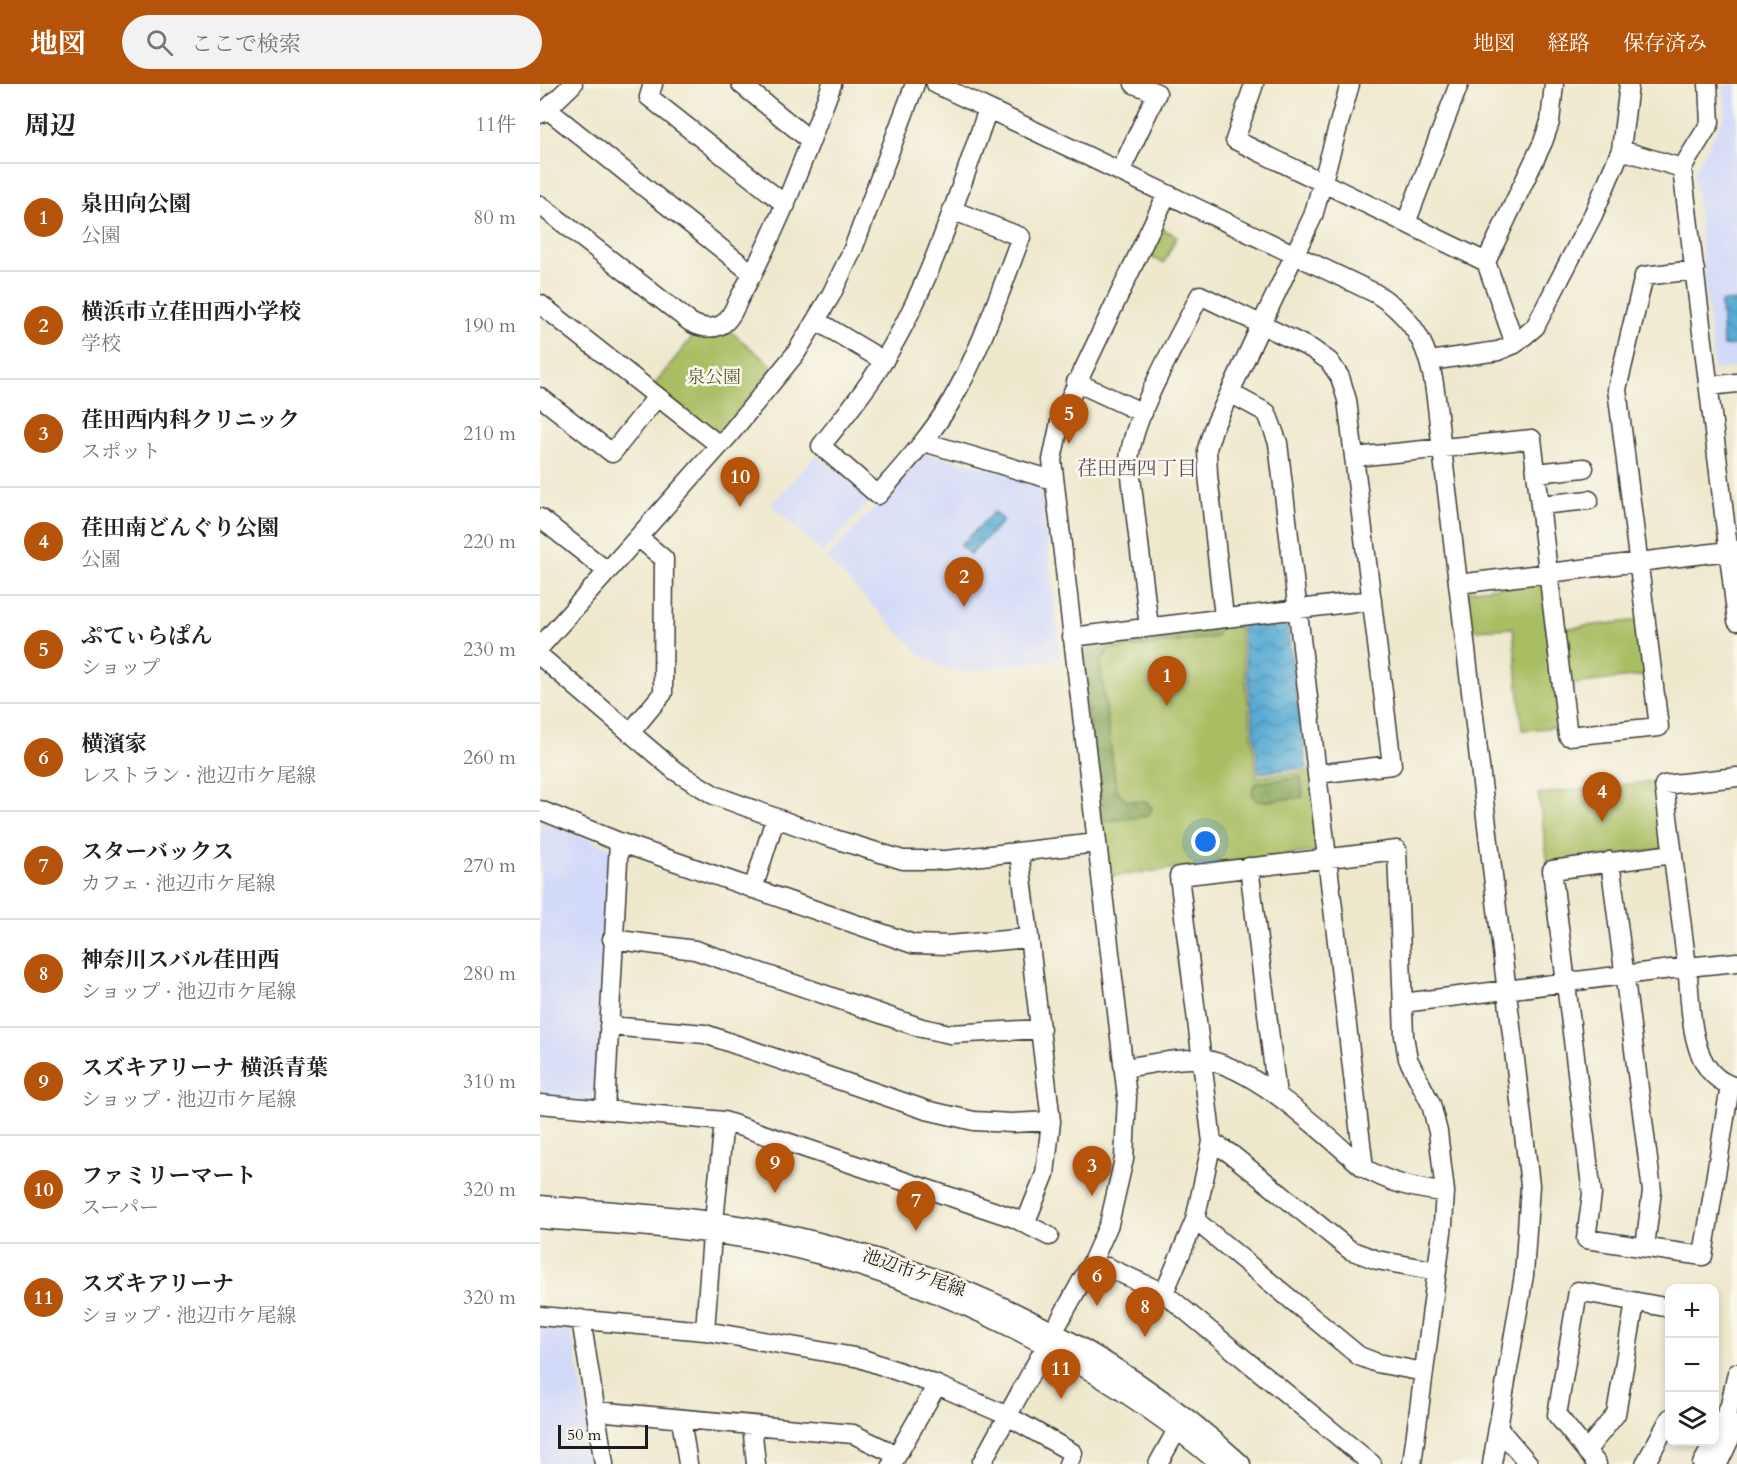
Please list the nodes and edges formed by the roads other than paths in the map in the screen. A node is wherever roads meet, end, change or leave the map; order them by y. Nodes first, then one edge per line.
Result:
1 (573, 84) edge
2 (653, 84) edge
3 (741, 84) edge
4 (832, 84) edge
5 (915, 84) edge
6 (936, 84) edge
7 (1134, 84) edge
8 (1254, 84) edge
9 (1350, 84) edge
10 (1459, 84) edge
11 (1554, 84) edge
12 (1629, 84) edge
13 (1708, 84) edge
14 (988, 109) junction
15 (543, 112) edge
16 (811, 141) junction
17 (1621, 150) junction
18 (1682, 168) junction
19 (1120, 172) junction
20 (1323, 182) junction
21 (1167, 194) junction
22 (540, 205) edge
23 (786, 205) junction
24 (952, 210) junction
25 (1406, 223) junction
26 (1295, 254) junction
27 (1486, 262) junction
28 (1695, 270) junction
29 (753, 274) junction
30 (540, 304) edge
31 (817, 321) junction
32 (1261, 325) junction
33 (1515, 344) junction
34 (884, 361) junction
35 (1430, 361) junction
36 (1076, 382) junction
37 (1737, 383) edge
38 (1709, 387) junction
39 (1230, 393) junction
40 (540, 397) edge
41 (657, 397) junction
42 (1143, 413) junction
43 (924, 442) junction
44 (719, 445) junction
45 (1442, 449) junction
46 (1355, 457) junction
47 (1584, 468) dead end
48 (1536, 473) junction
49 (1053, 480) junction
50 (1589, 500) dead end
51 (1540, 505) junction
52 (540, 518) edge
53 (638, 537) junction
54 (1733, 551) edge
55 (1638, 562) junction
56 (607, 571) junction
57 (1549, 573) junction
58 (1458, 584) junction
59 (1372, 600) junction
60 (1298, 608) junction
61 (1224, 617) junction
62 (1737, 621) edge
63 (1149, 627) junction
64 (1072, 637) junction
65 (540, 647) edge
66 (540, 656) edge
67 (630, 733) junction
68 (1317, 774) junction
69 (1737, 777) edge
70 (540, 810) edge
71 (775, 819) junction
72 (619, 842) junction
73 (1097, 843) junction
74 (1019, 852) junction
75 (1673, 854) junction
76 (1328, 858) junction
77 (1610, 861) junction
78 (1249, 867) junction
79 (753, 889) junction
80 (1029, 938) junction
81 (612, 939) junction
82 (1737, 962) edge
83 (1687, 968) junction
84 (1624, 974) junction
85 (1565, 981) junction
86 (1506, 990) junction
87 (1403, 1003) junction
88 (609, 1026) junction
89 (1041, 1029) junction
90 (1201, 1059) junction
91 (1124, 1068) junction
92 (1733, 1086) edge
93 (1277, 1095) junction
94 (540, 1104) edge
95 (605, 1109) junction
96 (724, 1121) junction
97 (1051, 1121) junction
98 (1212, 1142) junction
99 (1364, 1168) junction
100 (1444, 1192) junction
101 (540, 1205) edge
102 (540, 1219) edge
103 (1195, 1220) junction
104 (1025, 1224) junction
105 (713, 1228) junction
106 (1049, 1236) dead end
107 (1645, 1247) junction
108 (1107, 1267) dead end
109 (1437, 1271) junction
110 (1164, 1293) junction
111 (1635, 1302) junction
112 (1665, 1307) edge
113 (540, 1316) edge
114 (581, 1319) junction
115 (705, 1331) junction
116 (1050, 1338) junction
117 (1424, 1372) junction
118 (1737, 1373) edge
119 (937, 1385) junction
120 (596, 1411) junction
121 (1008, 1416) junction
122 (681, 1419) junction
123 (1737, 1424) edge
124 (752, 1425) junction
125 (1665, 1427) edge
126 (1178, 1428) junction
127 (1498, 1428) junction
128 (1719, 1430) edge
129 (1711, 1446) edge
130 (1592, 1457) edge
131 (895, 1460) edge
132 (604, 1464) edge
133 (688, 1464) edge
134 (756, 1464) edge
135 (981, 1464) edge
136 (1068, 1464) edge
137 (1158, 1464) edge
138 (1220, 1464) edge
139 (1241, 1464) edge
140 (1372, 1464) edge
141 (1412, 1464) edge
142 (1492, 1464) edge
143 (1529, 1464) edge
144 (1645, 1464) edge
145 (1702, 1464) edge
146 (1718, 1464) edge

1 - 15 street
2 - 23 street
3 - 16 street
4 - 16 street
5 - 31 street
6 - 14 street
7 - 19 street
8 - 20 street
9 - 20 street
10 - 25 street
11 - 27 street
12 - 17 street
13 - 18 street
14 - 19 street
14 - 24 street
15 - 29 street
16 - 23 street
17 - 18 street
17 - 33 street
18 - 28 street
19 - 21 street
20 - 25 street
20 - 26 street
21 - 26 street
21 - 36 street
22 - 29 street
23 - 29 street
24 - 34 street
24 - 43 street
25 - 27 street
26 - 32 street
26 - 35 street
27 - 33 street
28 - 38 street
28 - 55 street
30 - 41 street
31 - 34 street
31 - 44 street
32 - 39 street
32 - 42 street
32 - 46 street
33 - 35 street
34 - 43 street
35 - 45 street
36 - 42 street
36 - 49 street
37 - 38 street
38 - 54 street
39 - 60 street
39 - 61 street
40 - 41 street
41 - 44 street
42 - 63 street
43 - 49 street
44 - 53 street
45 - 46 street
45 - 48 street
45 - 58 street
46 - 59 street
47 - 48 street
48 - 51 street
49 - 64 street
50 - 51 street
51 - 57 street
52 - 56 street
53 - 56 street
53 - 67 street
54 - 55 street
54 - 62 street
55 - 57 street
55 - 57 street
56 - 65 street
57 - 58 street
58 - 86 street
59 - 60 street
59 - 68 street
60 - 61 street
60 - 68 street
61 - 63 street
63 - 64 street
64 - 73 street
66 - 67 street
67 - 71 street
68 - 76 street
69 - 75 street
70 - 72 street
71 - 74 street
71 - 79 street
72 - 79 street
72 - 81 street
73 - 74 street
73 - 91 street
74 - 80 street
75 - 77 street
75 - 83 street
76 - 78 street
76 - 87 street
76 - 99 street
77 - 84 street
77 - 85 street
78 - 90 street
78 - 93 street
79 - 80 street
80 - 89 street
81 - 88 street
81 - 89 street
82 - 83 street
83 - 84 street
83 - 92 street
84 - 85 street
84 - 107 street
85 - 86 street
85 - 107 street
86 - 87 street
86 - 127 street
87 - 100 street
88 - 95 street
88 - 97 street
89 - 97 street
90 - 91 street
90 - 93 street
90 - 98 street
91 - 116 street
92 - 107 street
93 - 99 street
94 - 95 street
95 - 96 street
96 - 104 street
96 - 105 street
97 - 104 street
98 - 103 street
98 - 109 street
99 - 100 street
100 - 109 street
101 - 105 street, 池辺市ケ尾線
102 - 105 street, 池辺市ケ尾線
103 - 110 street
103 - 117 street
104 - 106 street
105 - 115 street
105 - 116 street, 池辺市ケ尾線
108 - 110 street
109 - 117 street
110 - 140 street
111 - 112 street
111 - 130 street
111 - 130 street
113 - 114 street
114 - 115 street
114 - 120 street
115 - 119 street
116 - 121 street
116 - 126 street, 池辺市ケ尾線
116 - 139 street, 池辺市ケ尾線
117 - 141 street
118 - 128 street
119 - 121 street
119 - 131 street
120 - 122 street
120 - 132 street
121 - 135 street
121 - 136 street
122 - 124 street
122 - 133 street
123 - 146 street
124 - 131 street
124 - 134 street
125 - 144 street
126 - 137 street
126 - 138 street, 池辺市ケ尾線
127 - 142 street
127 - 143 street
129 - 145 street

